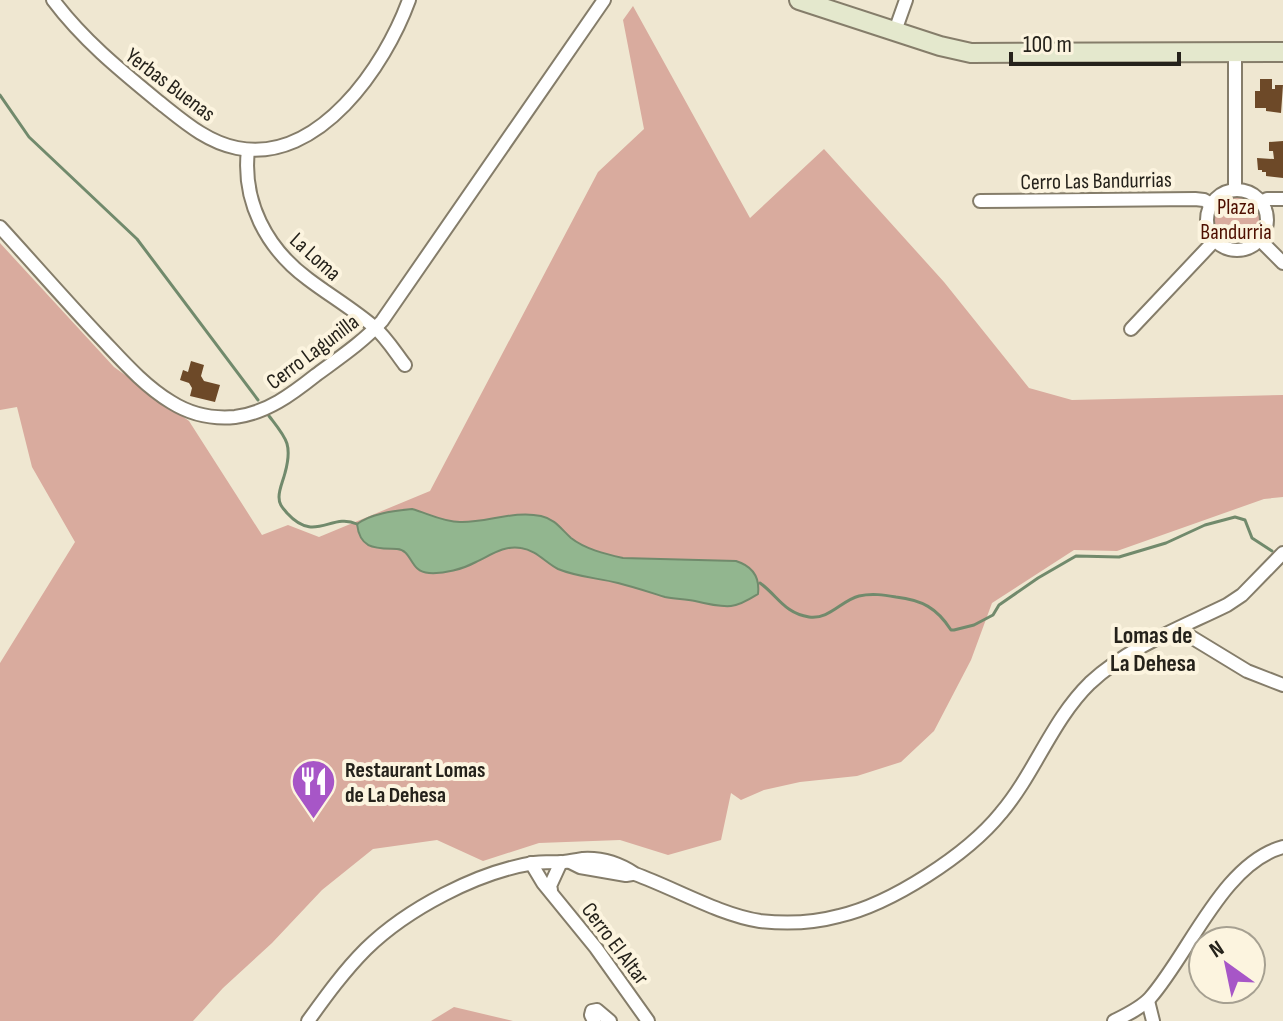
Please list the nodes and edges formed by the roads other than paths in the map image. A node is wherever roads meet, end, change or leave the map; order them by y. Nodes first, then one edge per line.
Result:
1 (53, 0) edge
2 (409, 0) edge
3 (604, 0) edge
4 (799, 0) edge
5 (906, 0) edge
6 (895, 31) junction
7 (1235, 52) junction
8 (1283, 52) edge
9 (248, 150) junction
10 (1235, 190) junction
11 (1283, 199) edge
12 (980, 201) dead end
13 (1261, 202) junction
14 (1211, 204) junction
15 (0, 227) edge
16 (1259, 239) junction
17 (1215, 240) junction
18 (1283, 263) edge
19 (376, 328) junction
20 (1131, 329) dead end
21 (405, 365) dead end
22 (1283, 553) edge
23 (1178, 629) junction
24 (1283, 685) edge
25 (1283, 847) edge
26 (566, 862) junction
27 (531, 863) junction
28 (551, 890) junction
29 (1148, 1001) junction
30 (308, 1021) edge
31 (594, 1021) edge
32 (610, 1021) edge
33 (648, 1021) edge
34 (1114, 1021) edge
35 (1153, 1021) edge

1 - 9 street, Yerbas Buenas
2 - 9 street, Yerbas Buenas
3 - 19 street, Cerro Lagunilla
4 - 6 main road
5 - 6 street
6 - 7 main road
7 - 8 main road
7 - 10 street
9 - 19 street, La Loma
10 - 13 street
10 - 14 street
11 - 13 street
12 - 14 street, Cerro Las Bandurrias
13 - 16 street
14 - 17 street
15 - 19 street, Cerro Lagunilla
16 - 17 street
16 - 18 street
17 - 20 street
19 - 21 street, La Loma
22 - 23 street
23 - 24 street
23 - 26 street
25 - 29 street
26 - 27 street
26 - 28 street
27 - 28 street, Cerro El Altar
27 - 30 street
28 - 33 street, Cerro El Altar
29 - 34 street
29 - 35 street
31 - 32 street

